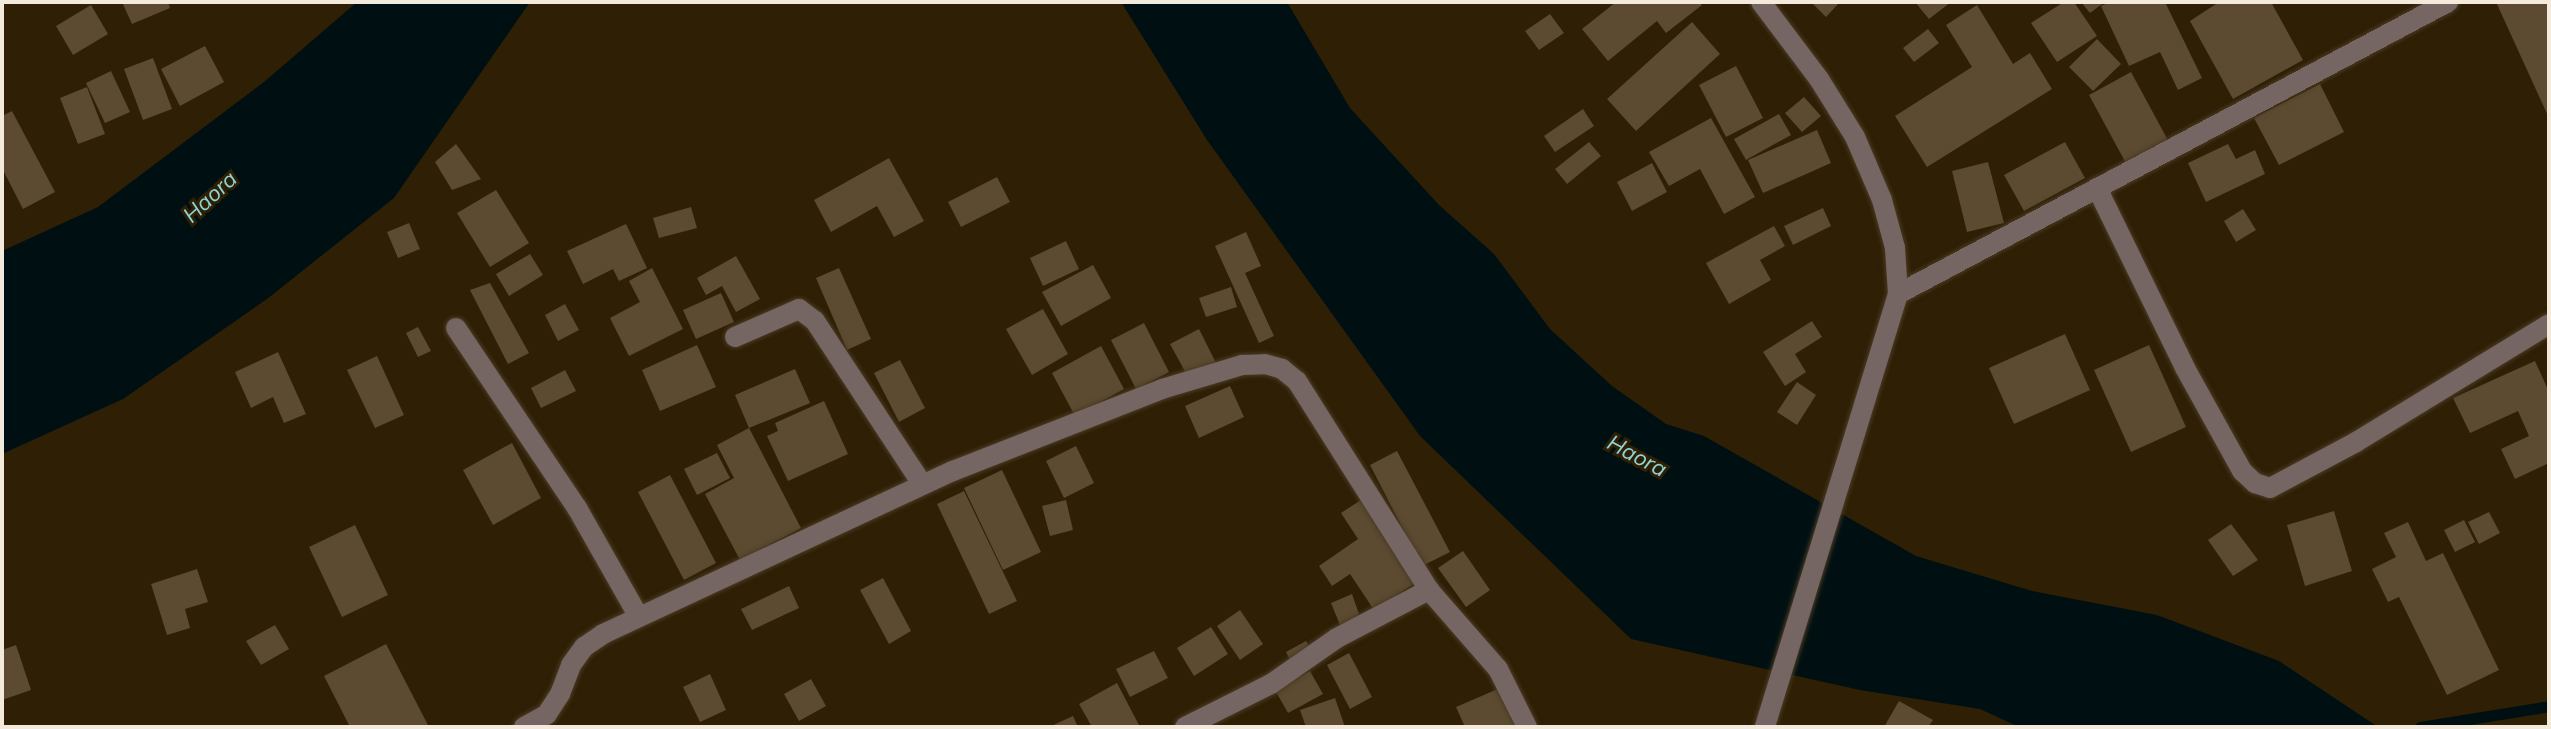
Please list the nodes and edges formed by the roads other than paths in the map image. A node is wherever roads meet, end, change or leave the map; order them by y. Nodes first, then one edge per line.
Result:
1 (1761, 2) edge
2 (2448, 2) edge
3 (2097, 188) junction
4 (1898, 294) junction
5 (2549, 324) edge
6 (456, 328) dead end
7 (735, 337) dead end
8 (922, 484) junction
9 (1429, 590) junction
10 (639, 617) junction
11 (524, 727) edge
12 (1185, 727) edge
13 (1527, 727) edge
14 (1765, 727) edge

1 - 4 street
2 - 3 street
3 - 4 street
3 - 5 street
4 - 14 street
6 - 10 street
7 - 8 street
8 - 9 street
8 - 10 street
9 - 12 street
9 - 13 street
10 - 11 street

